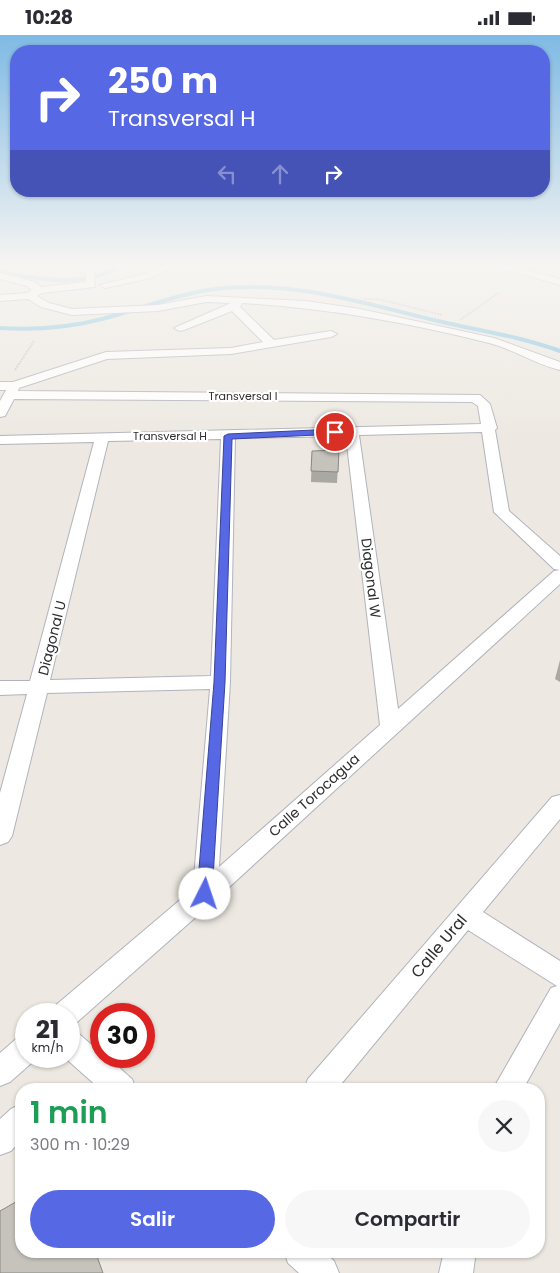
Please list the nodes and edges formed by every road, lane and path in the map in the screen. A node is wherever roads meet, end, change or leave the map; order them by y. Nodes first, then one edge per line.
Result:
1 (192, 323) edge
2 (253, 323) edge
3 (413, 323) edge
4 (180, 328) dead end
5 (331, 334) dead end
6 (34, 341) dead end
7 (271, 344) junction
8 (560, 366) edge
9 (0, 386) edge
10 (12, 386) junction
11 (0, 413) edge
12 (490, 428) junction
13 (352, 431) junction
14 (228, 436) junction
15 (102, 439) junction
16 (0, 440) edge
17 (560, 565) edge
18 (560, 575) edge
19 (220, 682) junction
20 (0, 688) edge
21 (40, 688) junction
22 (390, 726) junction
23 (560, 803) edge
24 (0, 836) edge
25 (205, 894) junction
26 (466, 915) junction
27 (560, 975) edge
28 (560, 997) edge
29 (79, 1003) edge
30 (80, 1053) edge
31 (15, 1059) edge
32 (0, 1072) edge
33 (115, 1083) edge
34 (323, 1083) edge
35 (510, 1083) edge
36 (15, 1125) edge
37 (0, 1140) edge
38 (307, 1258) edge
39 (459, 1258) edge
40 (322, 1273) edge
41 (456, 1273) edge

1 - 4 street
2 - 7 street
3 - 8 street
5 - 7 street
6 - 10 path
7 - 10 street
9 - 10 street
10 - 11 street
10 - 12 street, Transversal I
12 - 13 street, Transversal H
12 - 17 street
13 - 14 street, Transversal H
13 - 22 street, Diagonal W
14 - 15 street, Transversal H
14 - 19 street
15 - 16 street, Transversal H
15 - 21 street, Diagonal U
18 - 22 street, Calle Torocagua
19 - 21 street
19 - 25 street
20 - 21 street
21 - 24 street, Diagonal U
22 - 25 street, Calle Torocagua
23 - 26 street, Calle Ural
25 - 29 street, Calle Torocagua
26 - 27 street
26 - 34 street, Calle Ural
28 - 35 street
30 - 33 street
31 - 32 street
36 - 37 street
38 - 40 street
39 - 41 street

